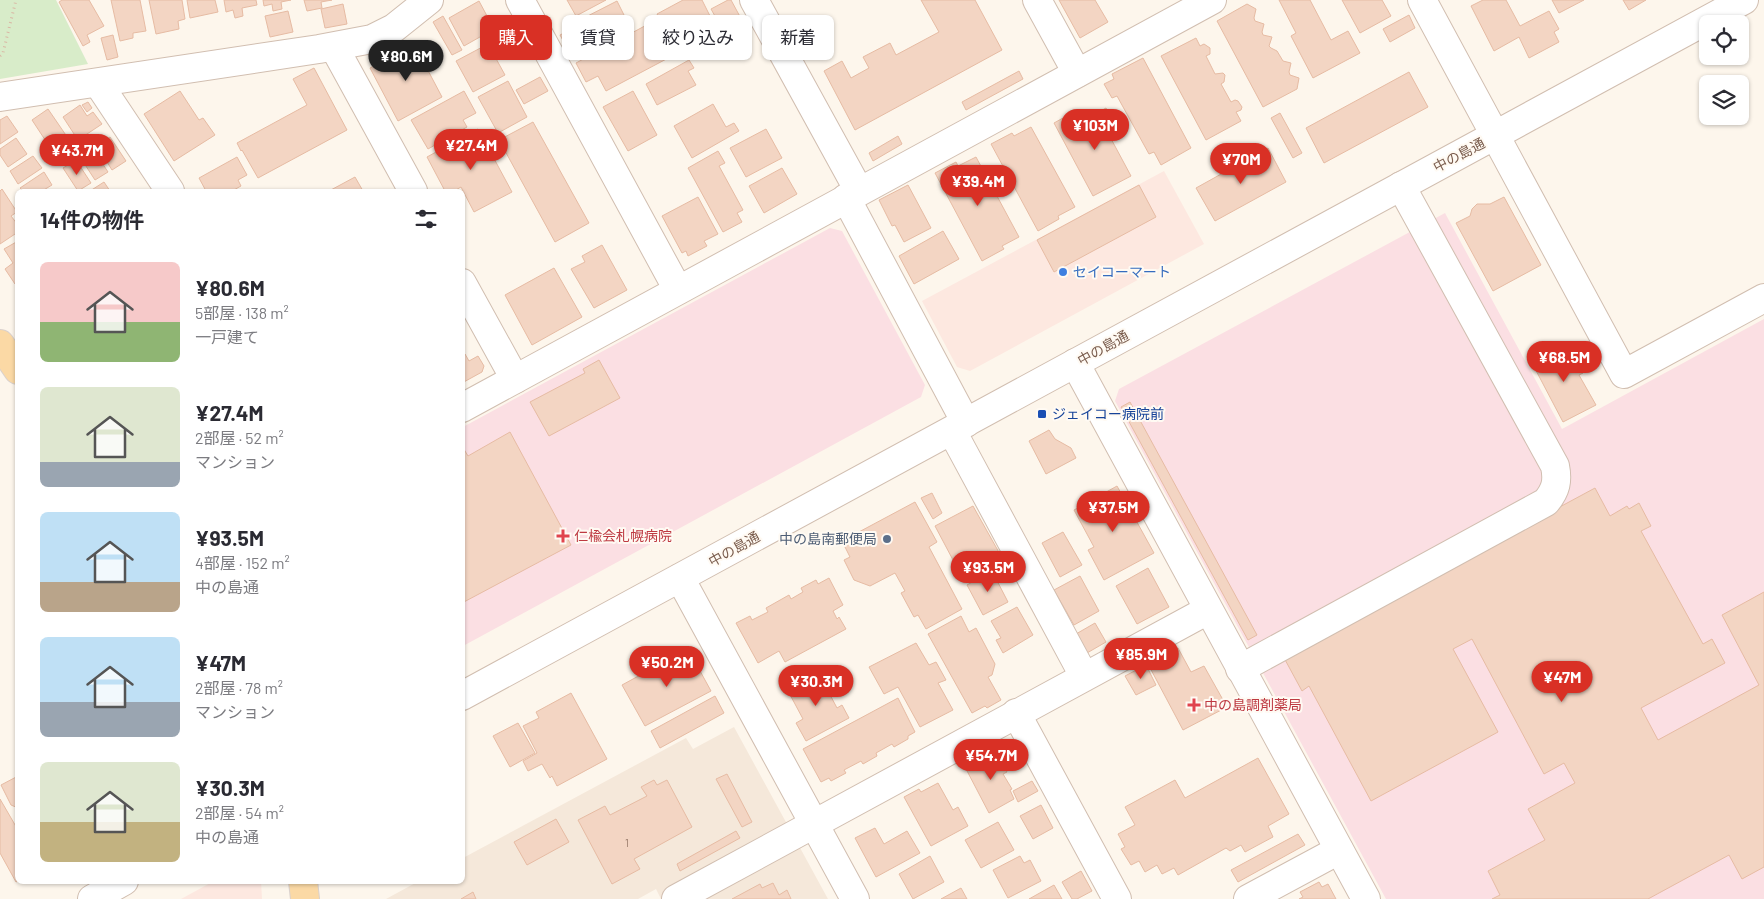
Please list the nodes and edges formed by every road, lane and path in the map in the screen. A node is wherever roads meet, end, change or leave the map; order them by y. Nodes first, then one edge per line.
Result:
1 (16, 0) edge
2 (429, 0) edge
3 (520, 0) edge
4 (754, 0) edge
5 (1037, 0) edge
6 (1212, 0) edge
7 (1422, 0) edge
8 (1744, 0) edge
9 (334, 47) junction
10 (0, 56) edge
11 (1076, 74) junction
12 (98, 83) junction
13 (0, 97) edge
14 (1496, 135) junction
15 (1401, 186) junction
16 (169, 189) edge
17 (412, 189) edge
18 (852, 195) junction
19 (465, 288) edge
20 (678, 290) junction
21 (1764, 298) edge
22 (0, 344) edge
23 (1075, 364) junction
24 (15, 366) edge
25 (515, 379) junction
26 (465, 406) edge
27 (959, 427) junction
28 (680, 578) junction
29 (1208, 610) junction
30 (1240, 669) junction
31 (1084, 676) junction
32 (465, 694) edge
33 (1016, 713) junction
34 (814, 824) junction
35 (1339, 850) junction
36 (119, 884) edge
37 (303, 884) edge
38 (92, 899) edge
39 (305, 899) edge
40 (676, 899) edge
41 (855, 899) edge
42 (1117, 899) edge
43 (1248, 899) edge
44 (1366, 899) edge

1 - 10 path
2 - 9 street
3 - 20 street
4 - 18 street
5 - 11 street
6 - 11 street
7 - 14 street
8 - 14 street, 中の島通
9 - 12 street
9 - 17 street
11 - 18 street
12 - 13 street
12 - 16 street
14 - 15 street, 中の島通
14 - 21 street
15 - 23 street, 中の島通
15 - 30 street
18 - 20 street
18 - 27 street
19 - 25 street
20 - 25 street
22 - 24 main road
23 - 27 street, 中の島通
23 - 29 street
25 - 26 street
27 - 28 street, 中の島通
27 - 31 street
28 - 32 street, 中の島通
28 - 34 street
29 - 30 street
29 - 31 street
30 - 35 street
31 - 33 street
33 - 34 street
33 - 42 street
34 - 40 street
34 - 41 street
35 - 43 street
35 - 44 street
36 - 38 street
37 - 39 main road

